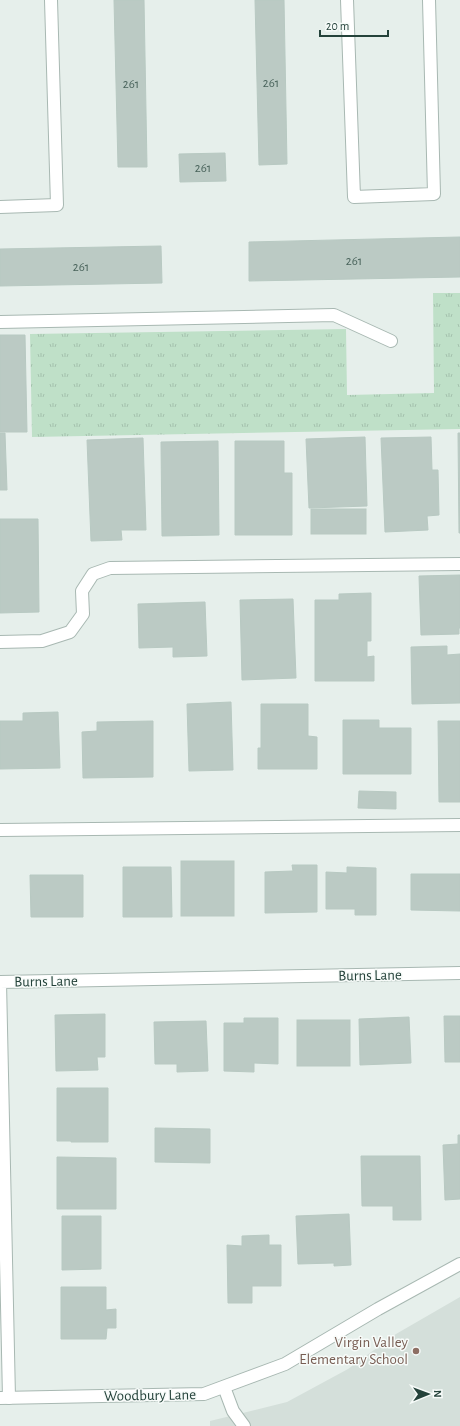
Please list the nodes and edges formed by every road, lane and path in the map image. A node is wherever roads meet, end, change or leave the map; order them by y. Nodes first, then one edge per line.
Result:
1 (51, 0) edge
2 (347, 0) edge
3 (429, 0) edge
4 (0, 207) edge
5 (0, 322) edge
6 (391, 341) dead end
7 (460, 564) edge
8 (0, 642) edge
9 (460, 825) edge
10 (0, 830) edge
11 (460, 973) edge
12 (460, 1264) edge
13 (224, 1387) junction
14 (4, 1398) edge
15 (244, 1426) edge

1 - 4 street
2 - 3 street
5 - 6 street
7 - 8 street
9 - 10 street
11 - 14 street, Burns Lane
12 - 13 street, Woodbury Lane
13 - 14 street, Woodbury Lane
13 - 15 street

